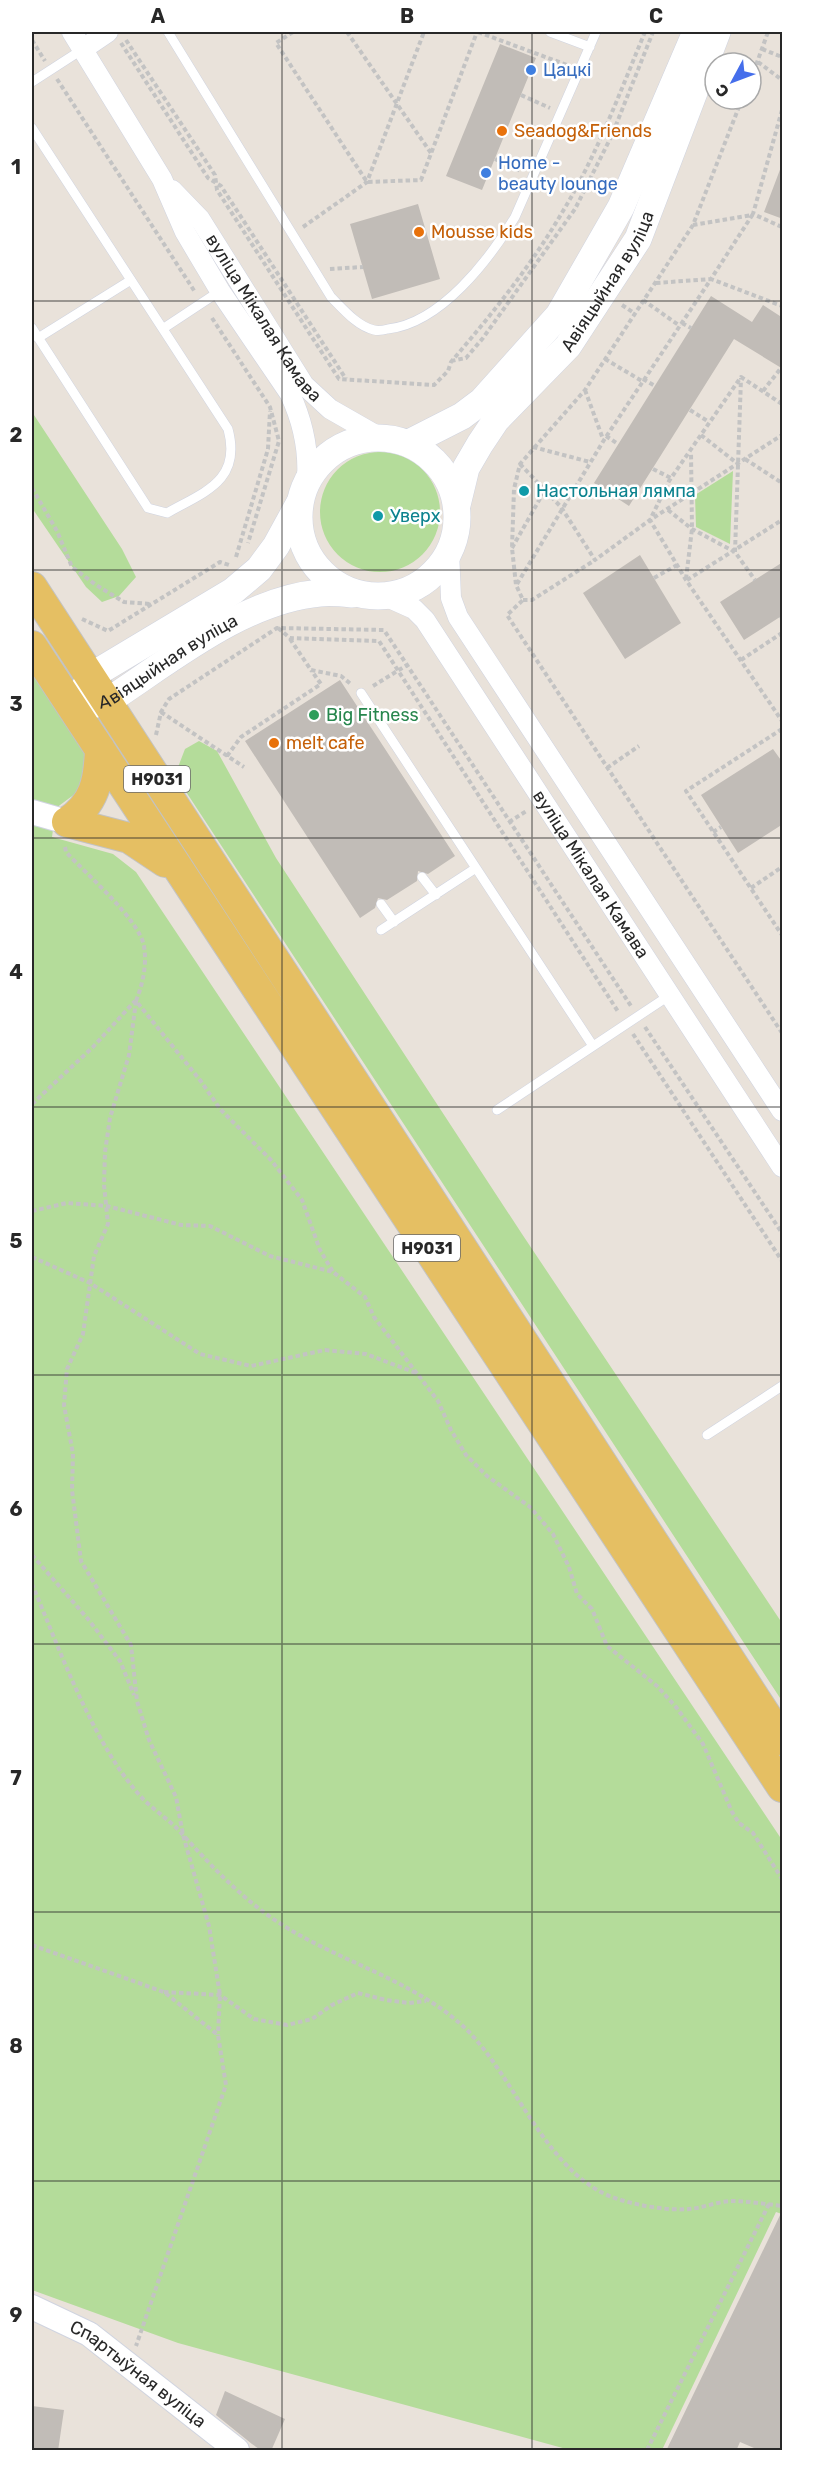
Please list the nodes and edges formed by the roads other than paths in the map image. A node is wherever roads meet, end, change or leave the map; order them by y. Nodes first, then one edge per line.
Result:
1 (72, 32) edge
2 (168, 32) edge
3 (550, 32) edge
4 (596, 32) edge
5 (696, 32) edge
6 (717, 32) edge
7 (114, 36) edge
8 (590, 47) junction
9 (83, 49) junction
10 (32, 82) edge
11 (32, 128) edge
12 (162, 179) junction
13 (131, 280) junction
14 (220, 291) junction
15 (32, 328) edge
16 (164, 328) junction
17 (38, 338) junction
18 (380, 437) junction
19 (409, 443) junction
20 (303, 491) junction
21 (457, 505) junction
22 (449, 551) junction
23 (32, 587) edge
24 (356, 594) junction
25 (385, 596) junction
26 (32, 646) edge
27 (91, 676) junction
28 (361, 693) road end
29 (108, 701) junction
30 (73, 708) junction
31 (100, 749) junction
32 (32, 812) edge
33 (66, 832) junction
34 (476, 868) junction
35 (179, 874) junction
36 (422, 877) dead end
37 (436, 895) junction
38 (381, 904) dead end
39 (394, 922) junction
40 (381, 930) dead end
41 (670, 995) junction
42 (593, 1046) junction
43 (497, 1110) dead end
44 (783, 1111) edge
45 (783, 1167) edge
46 (783, 1386) edge
47 (708, 1436) dead end
48 (783, 1740) edge
49 (783, 1787) edge
50 (32, 2307) edge
51 (237, 2451) edge

1 - 9 street, вуліца Мікалая Камава
2 - 8 lane
3 - 8 lane
4 - 8 lane
5 - 19 main road, Авіяцыйная вуліца
6 - 21 main road, Авіяцыйная вуліца
7 - 9 street
9 - 10 lane
9 - 12 street, вуліца Мікалая Камава
11 - 13 lane
12 - 14 street, вуліца Мікалая Камава
12 - 18 street, вуліца Мікалая Камава
13 - 16 lane
13 - 17 lane
14 - 16 lane
14 - 20 street, вуліца Мікалая Камава
15 - 17 lane
16 - 17 lane
18 - 19 main road
18 - 20 main road
19 - 21 main road
20 - 24 main road
20 - 27 main road, Авіяцыйная вуліца
21 - 22 main road
22 - 25 main road
22 - 44 street, вуліца Мікалая Камава
23 - 27 main road, Н9031
24 - 25 main road
24 - 29 main road, Авіяцыйная вуліца
25 - 41 street, вуліца Мікалая Камава
26 - 30 main road, Н9031
27 - 29 main road, Н9031
27 - 30 main road, Авіяцыйная вуліца
28 - 34 lane
29 - 30 main road, Авіяцыйная вуліца
29 - 48 main road, Н9031
30 - 31 main road, Н9031
31 - 33 main road
31 - 35 main road, Н9031
32 - 33 street
33 - 35 main road
34 - 37 lane
34 - 42 lane
35 - 49 main road, Н9031
36 - 37 lane
37 - 39 lane
38 - 39 lane
39 - 40 lane
41 - 42 lane
41 - 45 street, вуліца Мікалая Камава
42 - 43 lane
46 - 47 lane
50 - 51 street, Спартыўная вуліца

